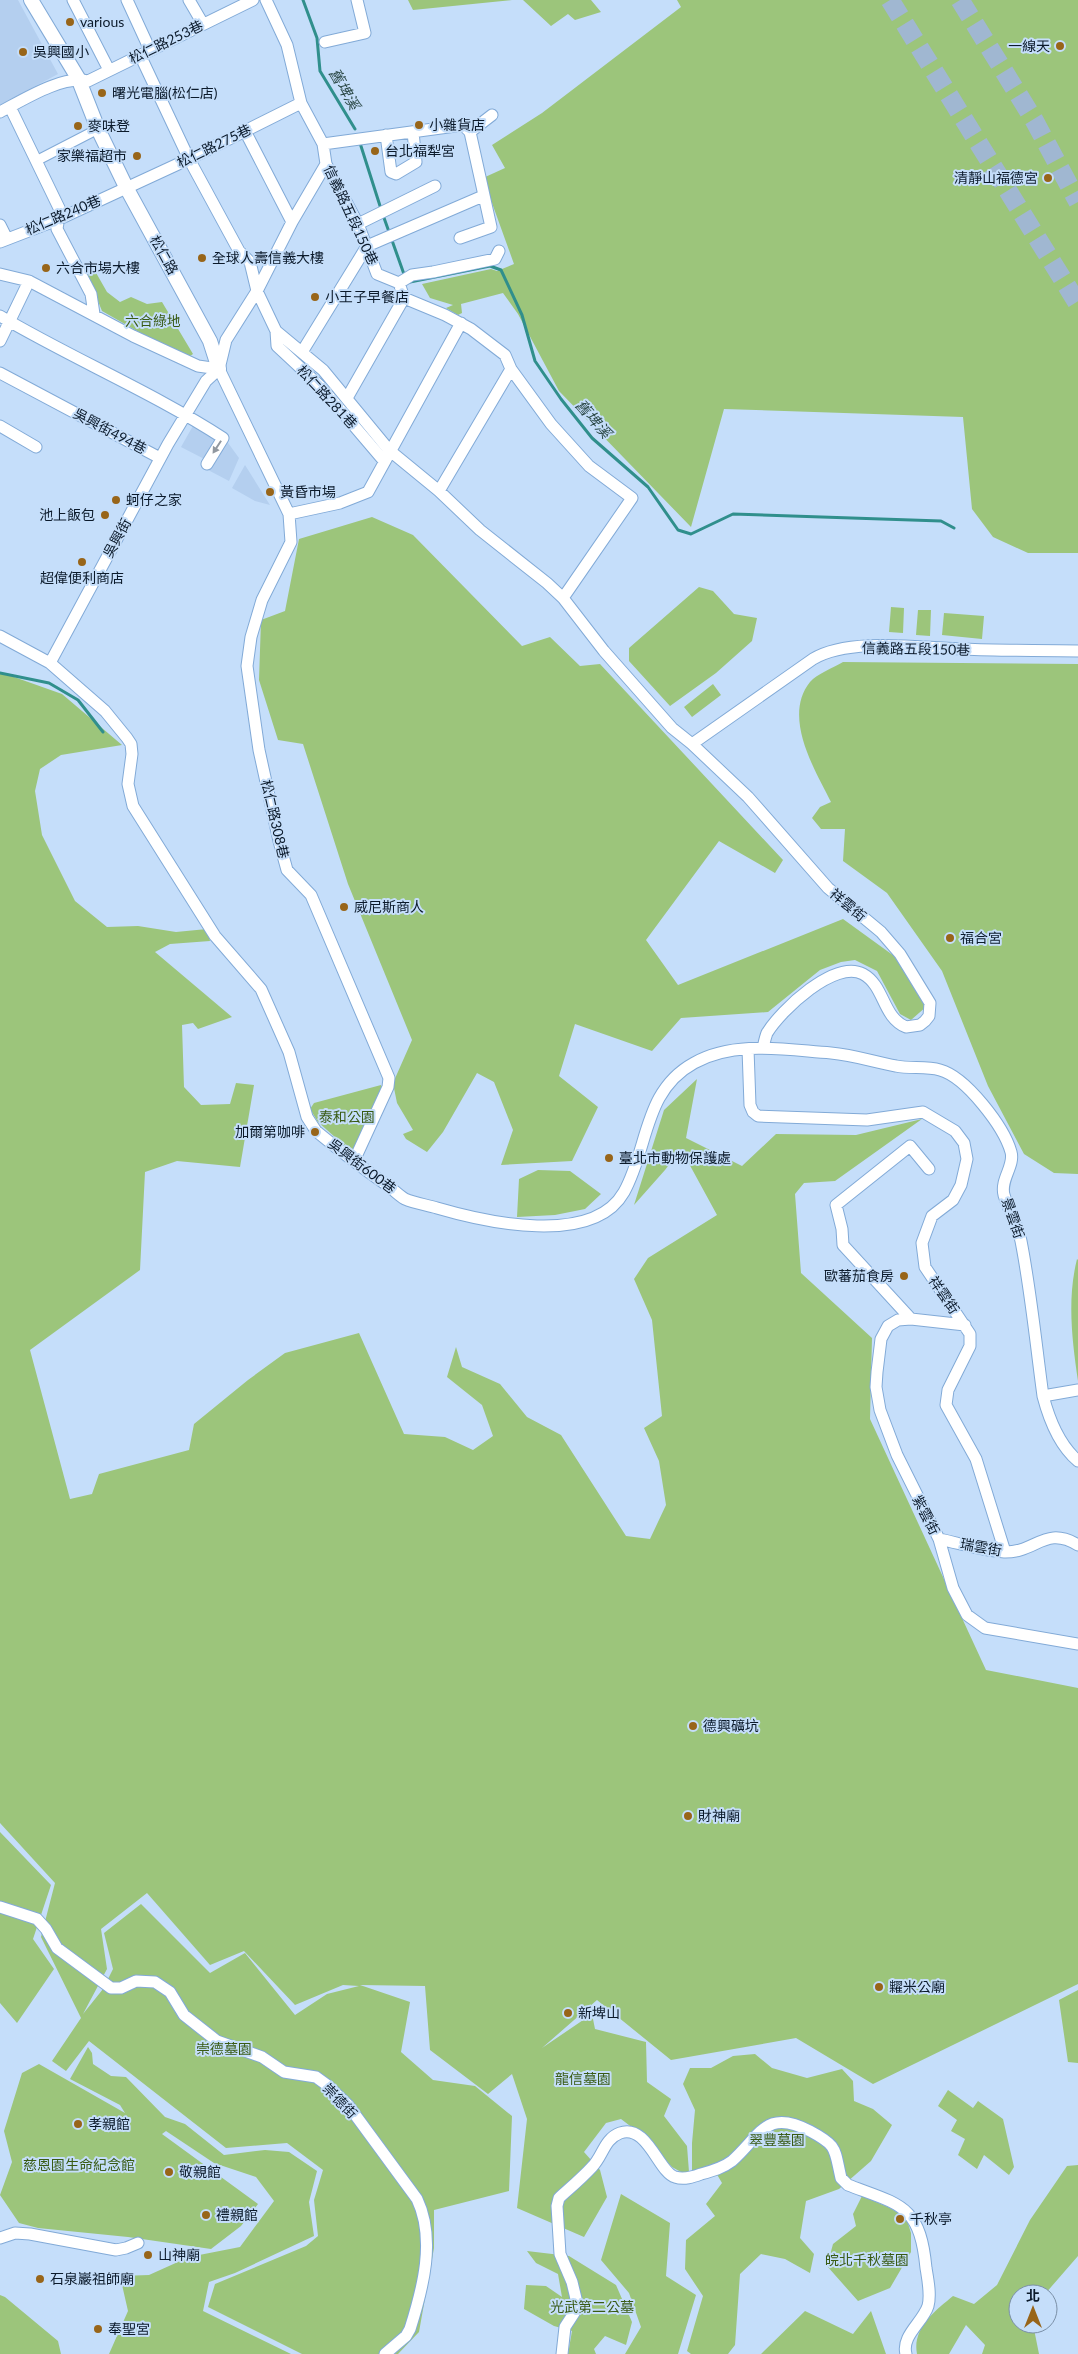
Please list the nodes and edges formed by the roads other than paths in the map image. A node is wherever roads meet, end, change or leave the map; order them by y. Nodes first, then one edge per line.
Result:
1 (31, 0) edge
2 (73, 0) edge
3 (126, 0) edge
4 (189, 0) edge
5 (253, 0) edge
6 (266, 0) edge
7 (357, 0) edge
8 (203, 24) junction
9 (325, 42) dead end
10 (145, 52) junction
11 (109, 70) junction
12 (78, 78) junction
13 (301, 103) junction
14 (5, 110) edge
15 (492, 115) dead end
16 (98, 129) junction
17 (245, 131) junction
18 (413, 132) junction
19 (470, 132) junction
20 (386, 135) junction
21 (323, 144) junction
22 (190, 159) junction
23 (36, 161) junction
24 (326, 164) junction
25 (435, 186) dead end
26 (126, 187) junction
27 (482, 196) junction
28 (57, 220) junction
29 (292, 222) junction
30 (358, 224) junction
31 (0, 225) edge
32 (460, 238) dead end
33 (4, 240) edge
34 (367, 246) junction
35 (499, 251) dead end
36 (0, 274) edge
37 (30, 281) junction
38 (399, 283) junction
39 (257, 291) junction
40 (404, 298) junction
41 (94, 314) junction
42 (5, 319) edge
43 (460, 323) junction
44 (276, 331) junction
45 (0, 341) edge
46 (302, 352) junction
47 (511, 369) junction
48 (219, 370) junction
49 (0, 373) edge
50 (347, 398) junction
51 (187, 415) junction
52 (0, 426) edge
53 (36, 447) dead end
54 (389, 450) junction
55 (160, 458) junction
56 (384, 461) junction
57 (207, 464) dead end
58 (440, 491) junction
59 (289, 514) junction
60 (563, 598) junction
61 (0, 636) edge
62 (1078, 651) edge
63 (50, 663) junction
64 (692, 744) junction
65 (763, 1048) junction
66 (748, 1049) junction
67 (354, 1161) junction
68 (929, 1169) dead end
69 (911, 1319) junction
70 (965, 1325) junction
71 (1078, 1390) edge
72 (1043, 1396) junction
73 (1078, 1461) edge
74 (939, 1539) junction
75 (1078, 1545) edge
76 (1005, 1552) junction
77 (1078, 1644) edge
78 (0, 1907) edge
79 (0, 2238) edge
80 (138, 2243) dead end
81 (385, 2354) edge
82 (562, 2354) edge
83 (906, 2354) edge

1 - 12 street, 松仁路
2 - 11 street
3 - 10 street, 松仁路281巷
4 - 8 street
5 - 8 street, 松仁路253巷
6 - 13 street, 信義路五段150巷
7 - 9 street
8 - 10 street, 松仁路253巷
10 - 11 street, 松仁路253巷
10 - 22 street, 松仁路281巷
11 - 12 street, 松仁路253巷
12 - 14 street, 松仁路253巷
12 - 16 street, 松仁路
13 - 17 street, 松仁路275巷
13 - 21 street, 信義路五段150巷
14 - 23 street
15 - 19 street
16 - 23 street
16 - 26 street, 松仁路
17 - 22 street, 松仁路275巷
17 - 29 street
18 - 19 street
18 - 20 street
18 - 20 street
19 - 27 street
20 - 21 street
21 - 24 street, 信義路五段150巷
22 - 26 street, 松仁路275巷
22 - 39 street, 松仁路281巷
23 - 28 street
24 - 29 street
24 - 30 street, 信義路五段150巷
25 - 30 street
26 - 28 street, 松仁路240巷
26 - 48 street, 松仁路
27 - 32 street
27 - 34 street
28 - 33 street, 松仁路240巷
28 - 41 street
29 - 39 street
30 - 34 street, 信義路五段150巷
31 - 33 street
34 - 38 street, 信義路五段150巷
34 - 46 street
35 - 38 street
36 - 37 street
37 - 41 street
37 - 42 street
38 - 40 street
39 - 44 street, 松仁路281巷
39 - 48 street
40 - 43 street
40 - 50 street
41 - 48 street
42 - 45 street
42 - 51 street
43 - 47 street
43 - 54 street
44 - 46 street, 祥雲街
44 - 56 street, 松仁路281巷
46 - 50 street, 祥雲街
47 - 58 street
47 - 60 street
48 - 51 street, 吳興街
48 - 59 street, 松仁路
49 - 55 street, 吳興街494巷
50 - 54 street, 祥雲街
51 - 55 street, 吳興街
51 -> 57 street
52 - 53 street
54 - 56 street
54 - 58 street, 祥雲街
55 - 63 street, 吳興街
56 - 59 street
58 - 60 street, 祥雲街
59 - 67 street, 松仁路308巷
60 - 64 street, 祥雲街
61 - 63 street, 吳興街600巷
62 - 64 street, 信義路五段150巷
63 - 67 street, 吳興街600巷
64 - 65 street, 祥雲街
65 - 66 street, 景雲街
65 - 72 street, 景雲街
66 - 67 street, 吳興街600巷
66 - 70 street, 祥雲街
68 - 69 street
69 - 70 street, 紫雲街
69 - 74 street, 紫雲街
70 - 76 street, 祥雲街
71 - 72 street
72 - 73 street, 景雲街
74 - 76 street, 瑞雲街
74 - 77 street, 紫雲街
75 - 76 street, 瑞雲街
78 - 81 street, 崇德街
79 - 80 street
82 - 83 street

